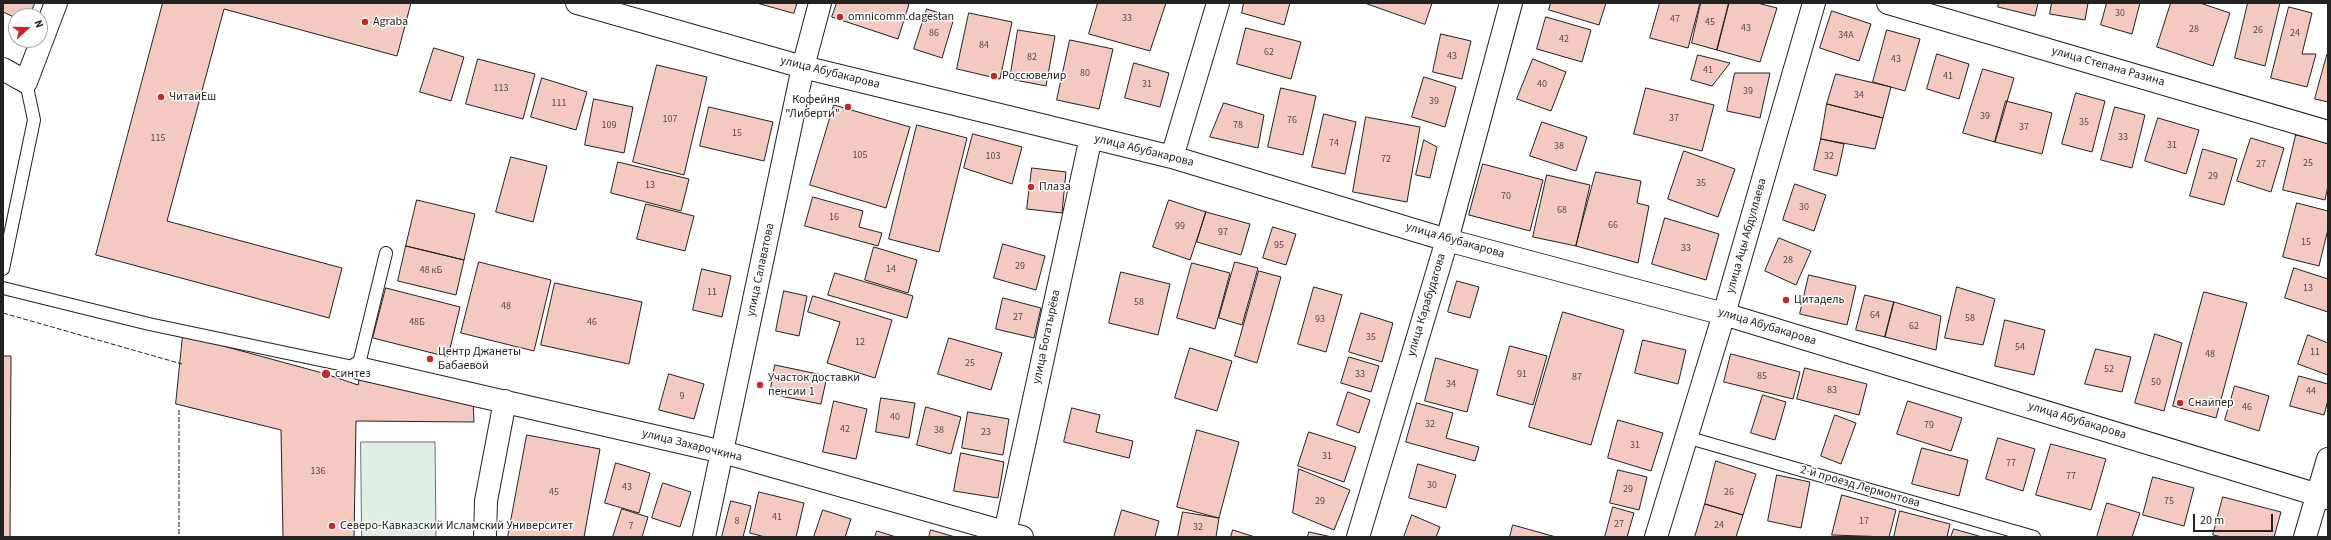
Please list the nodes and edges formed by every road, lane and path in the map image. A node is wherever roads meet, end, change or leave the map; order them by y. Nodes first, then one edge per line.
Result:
1 (56, 3) edge
2 (577, 3) edge
3 (820, 3) edge
4 (1218, 3) edge
5 (1511, 3) edge
6 (1814, 3) edge
7 (1888, 3) edge
8 (803, 67) junction
9 (3, 69) edge
10 (26, 82) junction
11 (2328, 132) edge
12 (1091, 137) junction
13 (1172, 156) junction
14 (1447, 240) junction
15 (386, 254) dead end
16 (3, 269) edge
17 (3, 288) edge
18 (1724, 314) junction
19 (358, 368) junction
20 (505, 401) junction
21 (1686, 437) junction
22 (723, 452) junction
23 (2328, 459) edge
24 (2322, 496) edge
25 (1010, 535) edge
26 (486, 537) edge
27 (704, 537) edge
28 (1358, 537) edge
29 (1656, 537) edge
30 (2034, 537) edge
31 (2305, 537) edge

1 - 10 street
2 - 8 street, улица Абубакарова
3 - 8 street, улица Салаватова
4 - 13 street
5 - 14 street, улица Карабудагова
6 - 18 street, улица Ацы Абдуллаева
7 - 11 street, улица Степана Разина
8 - 12 street, улица Абубакарова
8 - 22 street, улица Салаватова
9 - 10 street
10 - 16 lane
12 - 13 street, улица Абубакарова
12 - 25 street, улица Богатырёва
13 - 14 street, улица Абубакарова
14 - 18 street, улица Абубакарова
14 - 28 street, улица Карабудагова
15 - 19 lane
17 - 19 lane
18 - 21 street, улица Ацы Абдуллаева
18 - 24 street, улица Абубакарова
19 - 20 street, улица Захарочкина
20 - 22 street, улица Захарочкина
20 - 26 street
21 - 29 street, улица Ацы Абдуллаева
21 - 30 lane, 2-й проезд Лермонтова
22 - 25 street, улица Захарочкина
22 - 27 street, улица Салаватова
23 - 24 street
24 - 31 street

